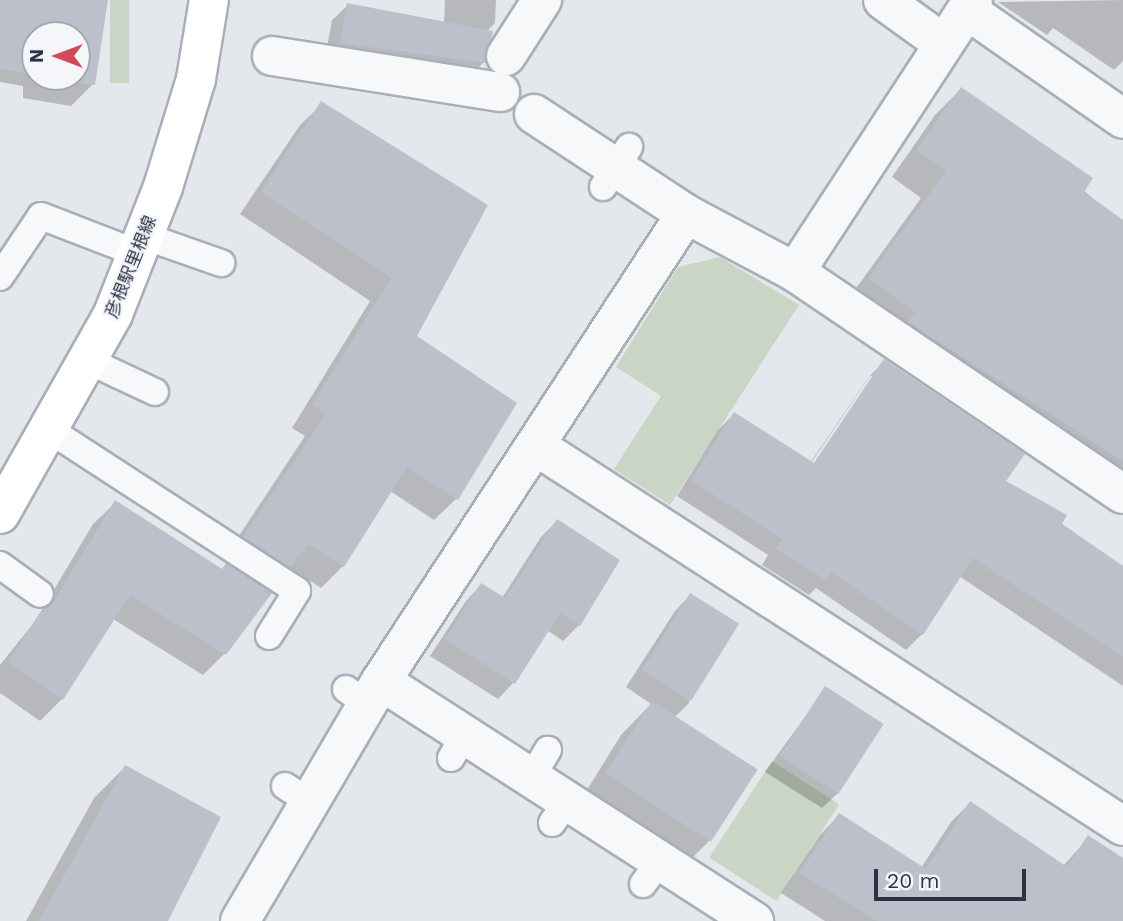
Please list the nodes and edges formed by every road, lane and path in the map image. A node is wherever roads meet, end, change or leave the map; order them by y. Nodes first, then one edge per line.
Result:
1 (209, 0) edge
2 (542, 0) edge
3 (883, 0) edge
4 (970, 5) edge
5 (944, 44) junction
6 (272, 56) dead end
7 (534, 114) dead end
8 (1123, 119) edge
9 (686, 214) junction
10 (141, 244) junction
11 (221, 263) dead end
12 (795, 272) junction
13 (0, 277) edge
14 (87, 360) junction
15 (155, 392) dead end
16 (48, 429) junction
17 (536, 446) junction
18 (1123, 494) edge
19 (0, 514) edge
20 (0, 565) edge
21 (40, 594) dead end
22 (269, 636) dead end
23 (365, 692) junction
24 (1120, 817) edge
25 (240, 921) edge
26 (754, 921) edge

1 - 10 street, 彦根駅里根線
2 - 6 street
3 - 5 street
4 - 5 street
4 - 8 street
5 - 12 street
7 - 9 street
9 - 12 street
9 - 17 street
10 - 11 lane
10 - 13 lane
10 - 14 street, 彦根駅里根線
12 - 18 street
14 - 15 lane
14 - 16 street, 彦根駅里根線
16 - 19 street, 彦根駅里根線
16 - 22 lane
17 - 23 street
17 - 24 street
20 - 21 lane
23 - 25 street
23 - 26 street

